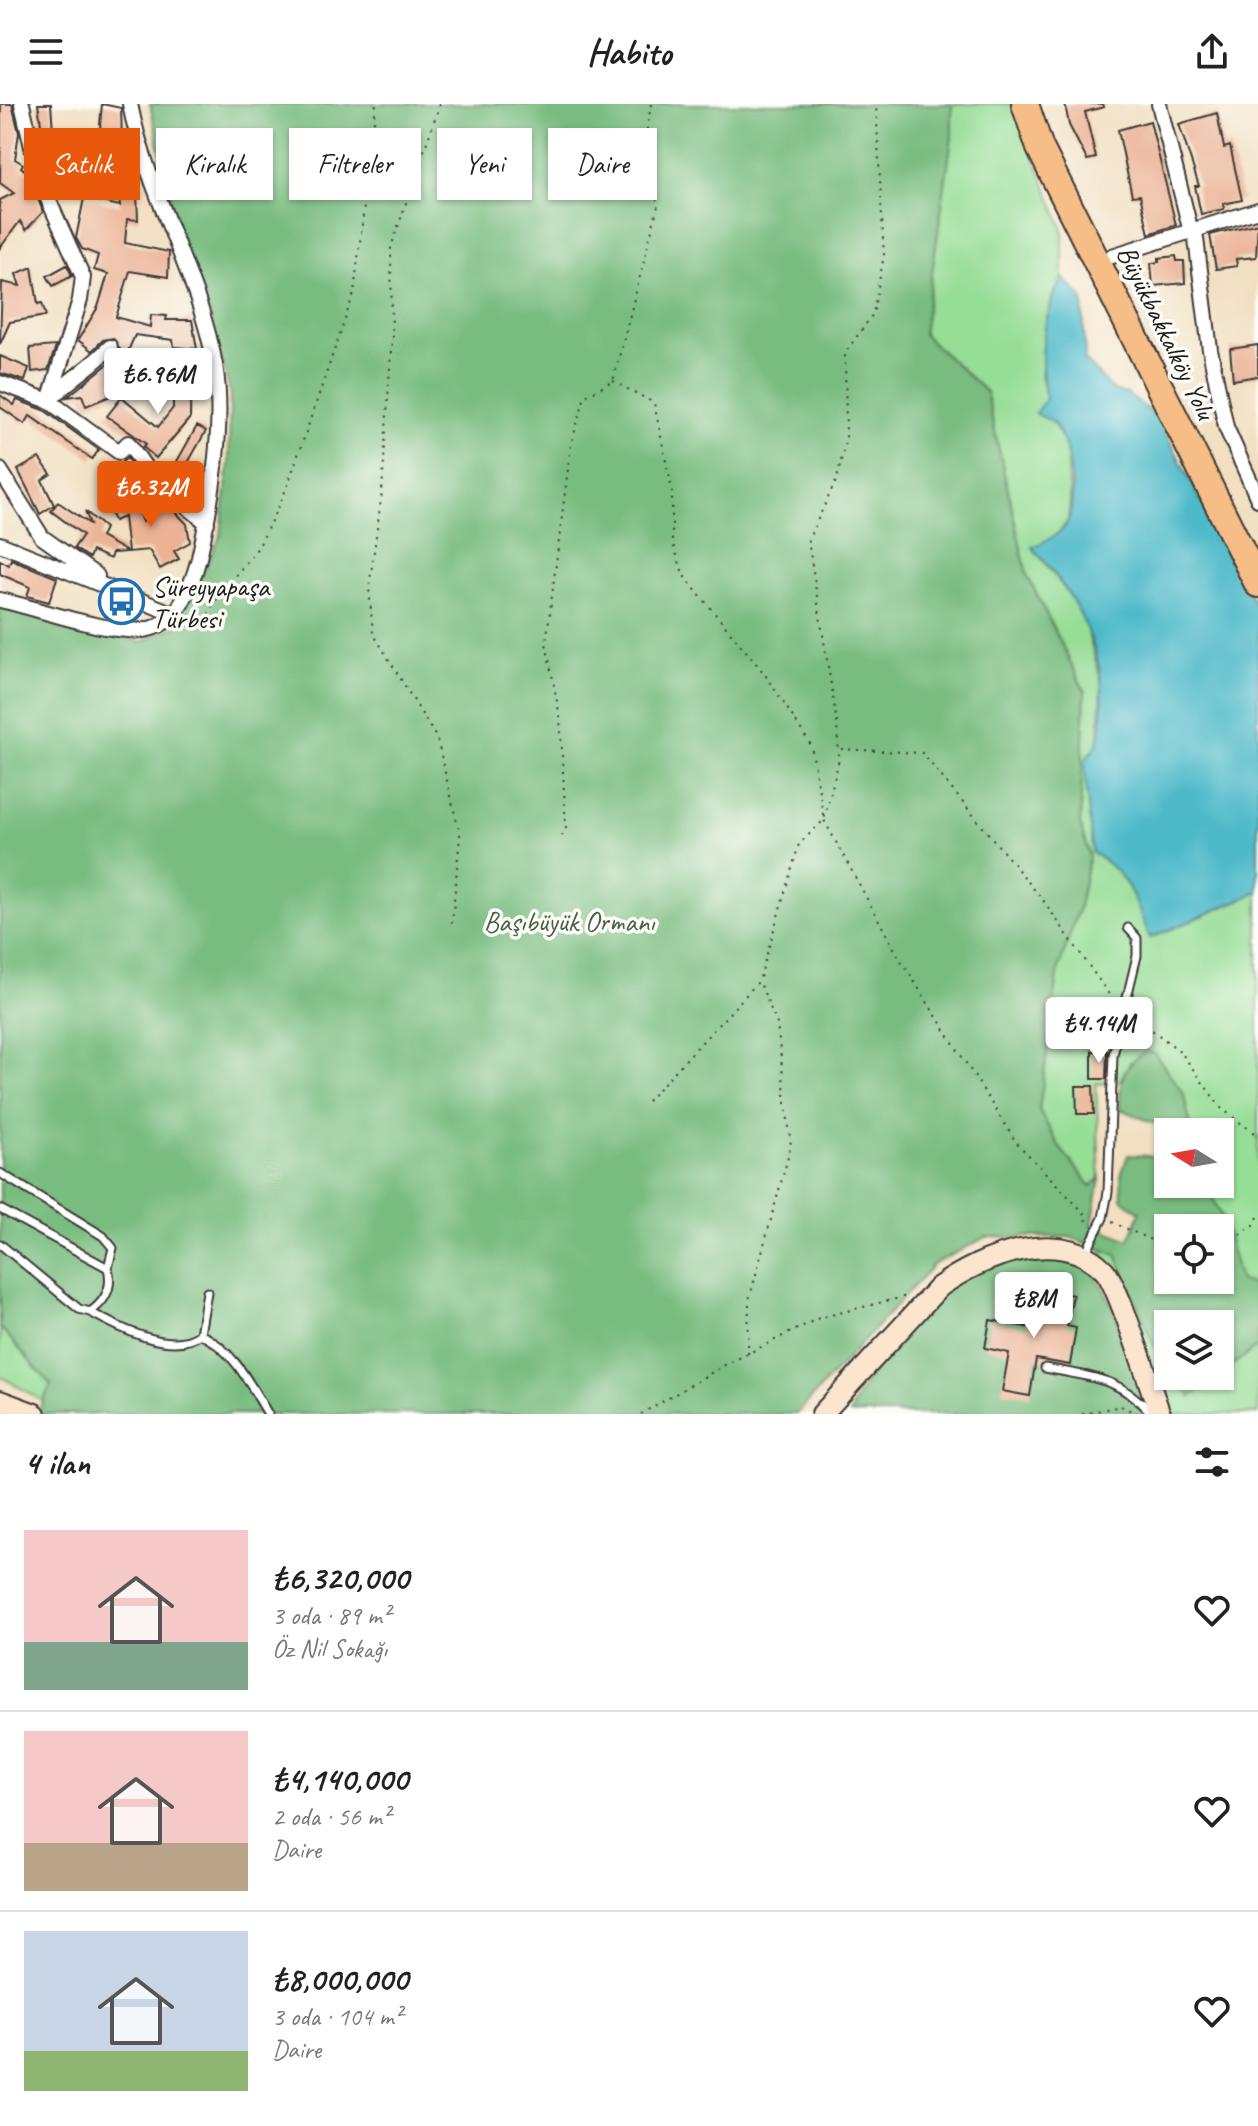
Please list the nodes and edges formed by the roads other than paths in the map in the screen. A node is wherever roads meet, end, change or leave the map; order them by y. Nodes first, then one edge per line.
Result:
1 (22, 104) edge
2 (130, 104) edge
3 (1025, 104) edge
4 (1042, 104) edge
5 (1159, 104) edge
6 (1258, 210) edge
7 (1193, 232) junction
8 (1112, 256) junction
9 (110, 347) dead end
10 (0, 383) edge
11 (49, 401) junction
12 (0, 470) edge
13 (1258, 499) edge
14 (207, 523) junction
15 (0, 544) edge
16 (1258, 547) edge
17 (1258, 584) edge
18 (109, 587) junction
19 (0, 600) edge
20 (174, 614) junction
21 (1128, 928) dead end
22 (0, 1173) edge
23 (0, 1209) edge
24 (0, 1244) edge
25 (1084, 1256) junction
26 (108, 1268) junction
27 (207, 1292) dead end
28 (90, 1312) junction
29 (200, 1334) junction
30 (1045, 1368) dead end
31 (268, 1414) edge
32 (822, 1414) edge
33 (1153, 1414) edge
34 (1160, 1414) edge

1 - 11 street
2 - 14 street
3 - 17 highway, Büyükbakkalköy Yolu
4 - 8 highway, Büyükbakkalköy Yolu
5 - 7 street
6 - 7 street
7 - 8 street
7 - 13 street
8 - 16 highway, Büyükbakkalköy Yolu
9 - 11 street
10 - 11 street
11 - 14 street
12 - 18 street
14 - 20 street
15 - 18 street
18 - 20 street
19 - 20 street
21 - 25 lane
22 - 26 lane
23 - 26 lane
24 - 28 lane
25 - 32 main road
25 - 34 main road
26 - 28 lane
27 - 29 lane
28 - 29 lane
29 - 31 lane
30 - 33 lane

